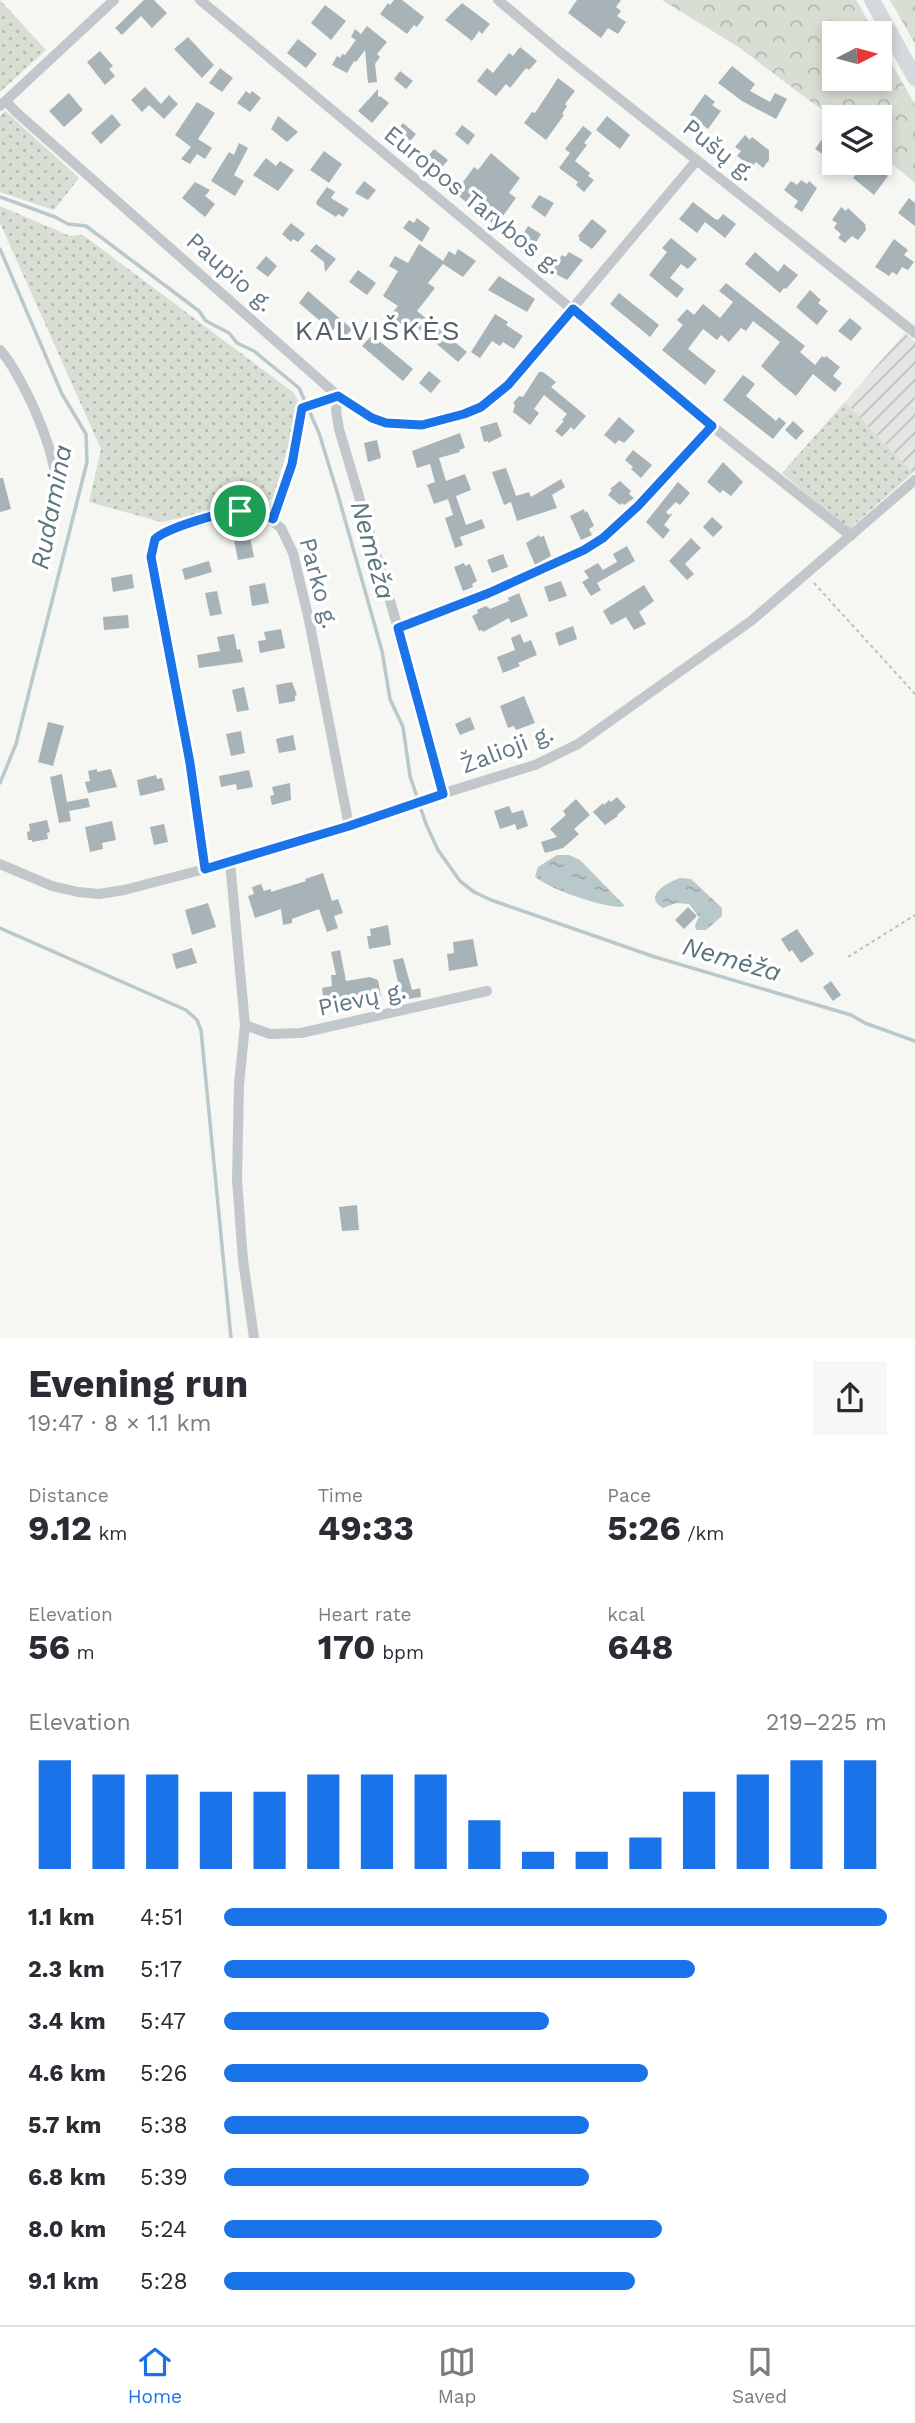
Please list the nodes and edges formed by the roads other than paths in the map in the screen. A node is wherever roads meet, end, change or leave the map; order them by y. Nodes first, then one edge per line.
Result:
1 (114, 0) edge
2 (200, 0) edge
3 (498, 0) edge
4 (872, 0) edge
5 (915, 78) edge
6 (3, 103) edge
7 (697, 160) junction
8 (573, 309) junction
9 (915, 333) edge
10 (0, 350) edge
11 (338, 396) junction
12 (712, 426) junction
13 (915, 480) edge
14 (49, 513) dead end
15 (851, 537) junction
16 (398, 628) junction
17 (443, 794) junction
18 (349, 826) junction
19 (230, 862) junction
20 (0, 864) edge
21 (205, 869) junction
22 (487, 991) dead end
23 (245, 1025) junction
24 (254, 1338) edge

1 - 6 street
2 - 8 street, Europos Tarybos g.
3 - 7 street, Pušų g.
4 - 5 main road
6 - 11 street, Paupio g.
7 - 8 street, Paupio g.
7 - 9 street, Pušų g.
8 - 11 street, Paupio g.
8 - 12 street, Europos Tarybos g.
10 - 14 street
11 - 16 street
12 - 15 street, Europos Tarybos g.
12 - 16 street
13 - 15 street, Žalioji g.
15 - 17 street, Žalioji g.
16 - 17 street
17 - 18 street, Žalioji g.
18 - 19 street, Žalioji g.
18 - 21 street, Parko g.
19 - 21 street, Žalioji g.
19 - 23 street
20 - 21 street, Žalioji g.
22 - 23 street, Pievų g.
23 - 24 street

